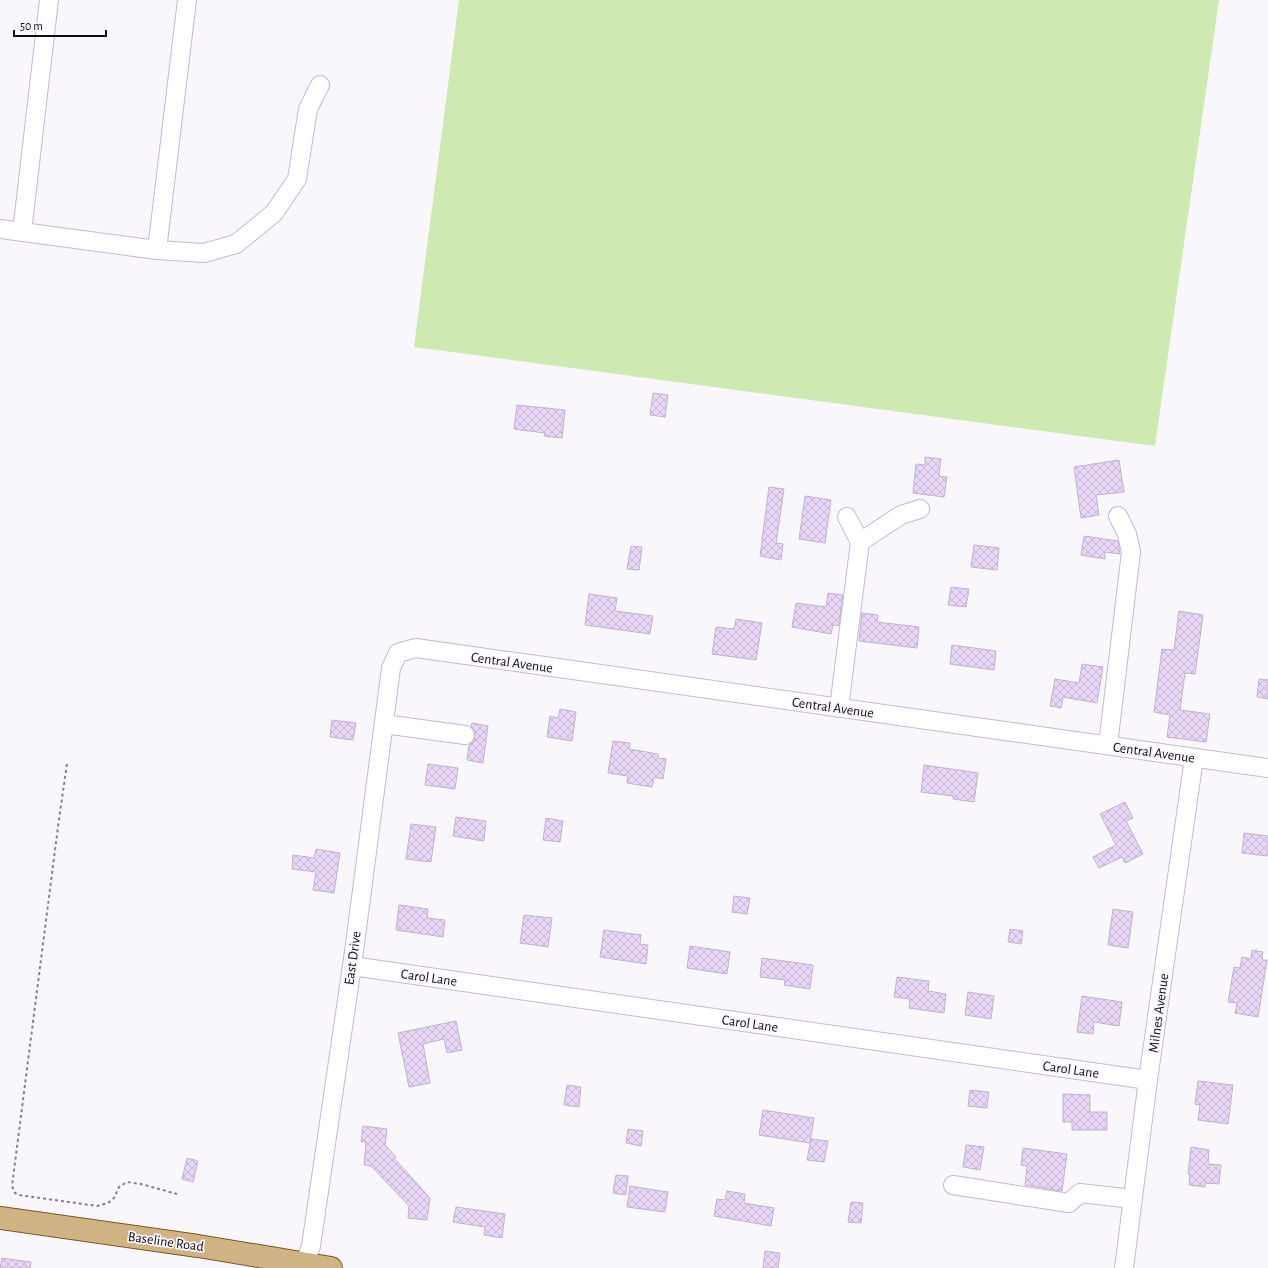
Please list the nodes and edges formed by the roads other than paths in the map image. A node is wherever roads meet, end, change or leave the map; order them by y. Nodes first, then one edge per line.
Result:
1 (49, 0) edge
2 (187, 0) edge
3 (320, 85) dead end
4 (0, 229) edge
5 (22, 232) junction
6 (156, 250) junction
7 (920, 509) dead end
8 (847, 516) dead end
9 (1118, 516) dead end
10 (860, 542) junction
11 (398, 653) joint
12 (838, 708) junction
13 (384, 724) junction
14 (465, 735) dead end
15 (1108, 745) junction
16 (1194, 758) junction
17 (1268, 768) edge
18 (352, 966) junction
19 (1148, 1080) junction
20 (953, 1185) dead end
21 (1133, 1199) junction
22 (0, 1218) edge
23 (304, 1266) edge
24 (331, 1268) edge
25 (1124, 1268) edge

1 - 5 street
2 - 6 street
3 - 6 street
4 - 5 street
5 - 6 street
7 - 10 street
8 - 10 street
9 - 15 street
10 - 12 street
11 - 12 street, Central Avenue
11 - 13 street, East Drive
12 - 15 street, Central Avenue
13 - 14 street
13 - 18 street, East Drive
15 - 16 street, Central Avenue
16 - 17 street, Central Avenue
16 - 19 street, Milnes Avenue
18 - 19 street, Carol Lane
18 - 23 street, East Drive
19 - 21 street, Milnes Avenue
20 - 21 street
21 - 25 street, Milnes Avenue
22 - 23 main road, Baseline Road
23 - 24 main road, Baseline Road

